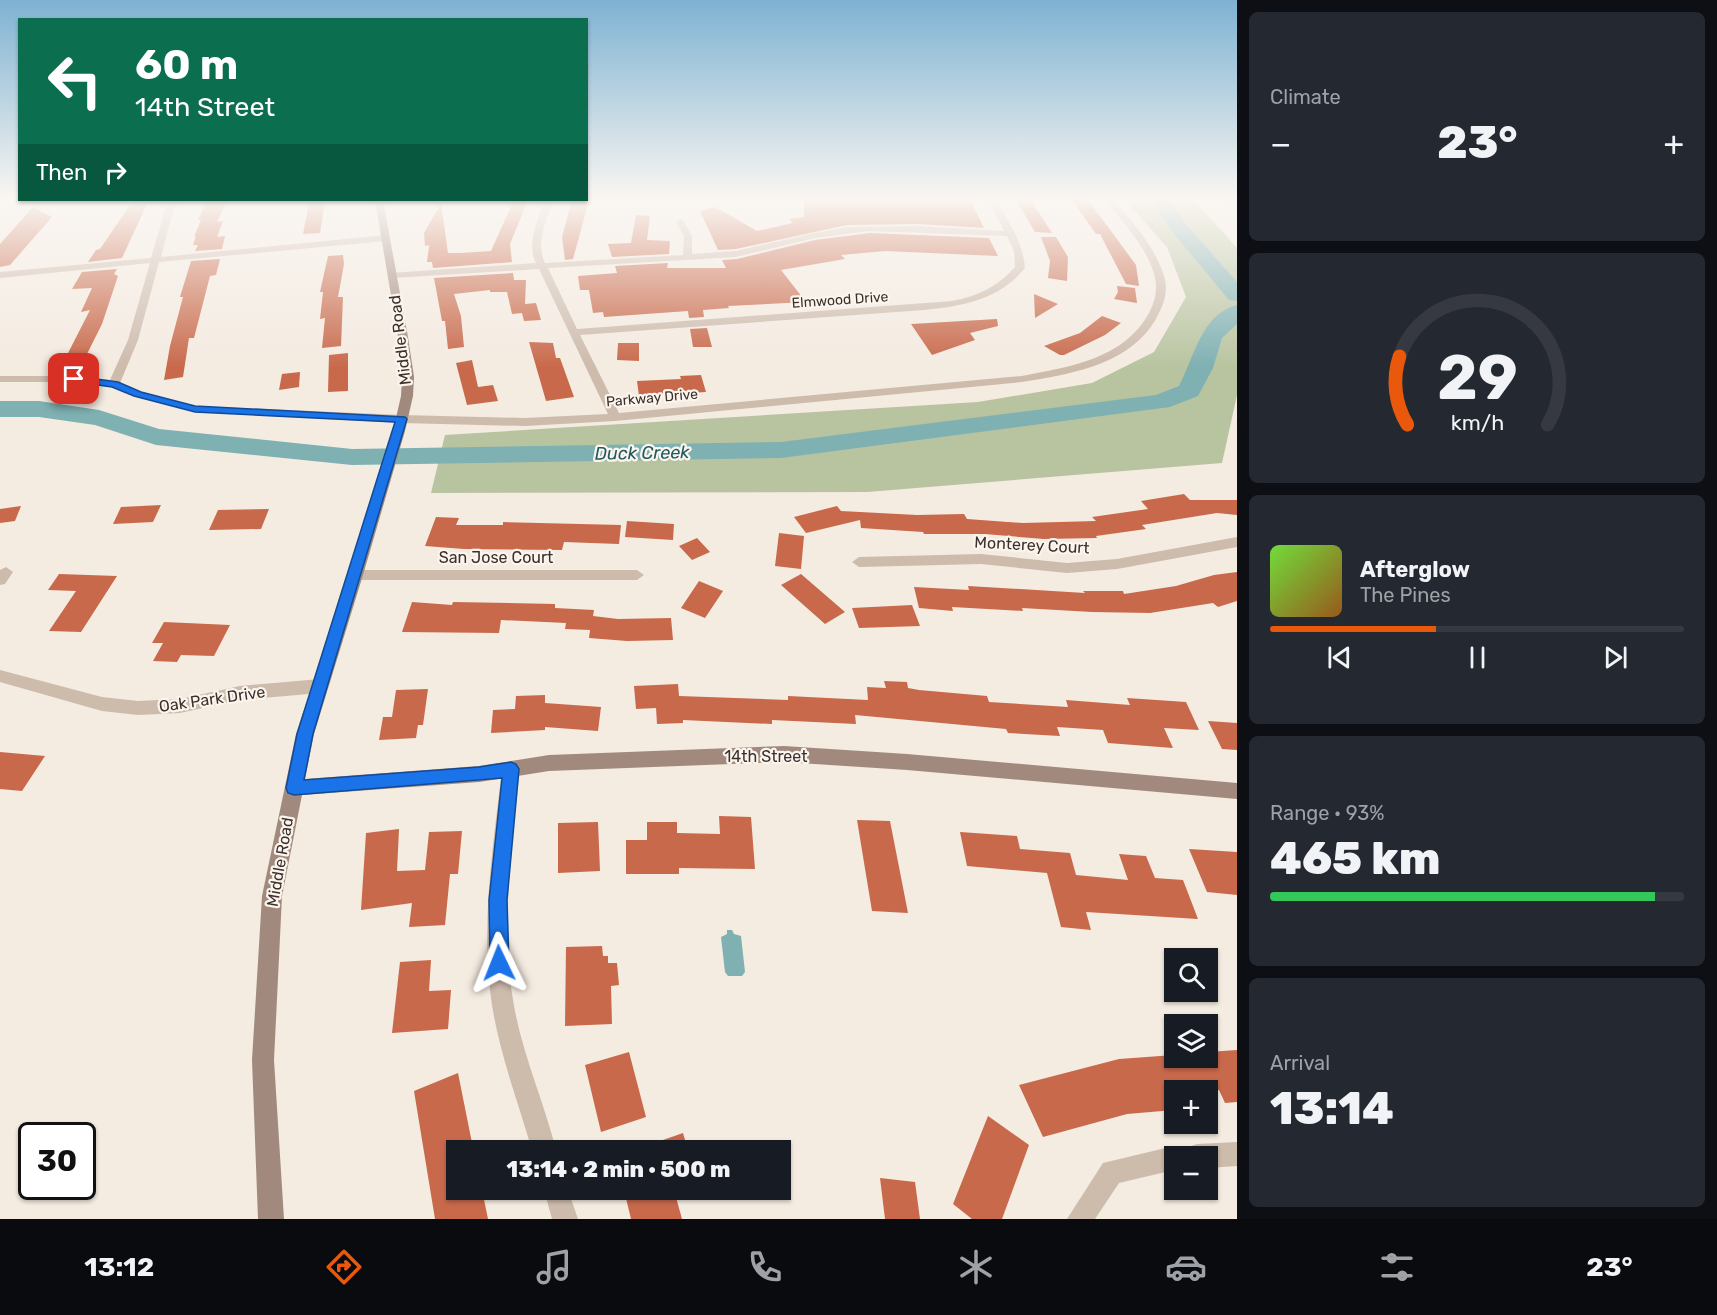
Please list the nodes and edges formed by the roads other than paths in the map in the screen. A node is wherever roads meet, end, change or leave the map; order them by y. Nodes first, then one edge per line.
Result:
1 (158, 254) edge
2 (220, 254) edge
3 (389, 254) edge
4 (536, 254) edge
5 (737, 254) edge
6 (1019, 254) edge
7 (1147, 254) edge
8 (687, 256) joint
9 (156, 260) junction
10 (542, 265) junction
11 (0, 275) edge
12 (392, 275) junction
13 (574, 332) junction
14 (0, 379) edge
15 (114, 384) junction
16 (615, 417) junction
17 (400, 425) junction
18 (1237, 542) edge
19 (859, 562) dead end
20 (356, 575) junction
21 (637, 575) dead end
22 (0, 676) edge
23 (320, 686) junction
24 (511, 769) junction
25 (294, 788) junction
26 (1237, 791) edge
27 (541, 1140) edge
28 (1237, 1154) edge
29 (1218, 1155) edge
30 (1164, 1160) edge
31 (559, 1200) edge
32 (271, 1219) edge
33 (565, 1219) edge
34 (1080, 1219) edge

1 - 9 street
2 - 9 street
3 - 12 main road, Middle Road
4 - 10 street
5 - 8 street
6 - 13 street, Elmwood Drive
7 - 16 street, Parkway Drive
8 - 10 street
9 - 11 street
9 - 15 street
10 - 12 street
10 - 13 street
12 - 17 main road, Middle Road
13 - 16 street
14 - 15 street, Parkway Drive
15 - 17 street, Parkway Drive
16 - 17 street, Parkway Drive
17 - 20 main road, Middle Road
18 - 19 street, Monterey Court
20 - 21 street, San Jose Court
20 - 23 main road, Middle Road
22 - 23 street, Oak Park Drive
23 - 25 main road, Middle Road
24 - 25 main road, 14th Street
24 - 26 main road, 14th Street
24 - 27 street
25 - 32 main road, Middle Road
28 - 29 street
30 - 34 street
31 - 33 street

